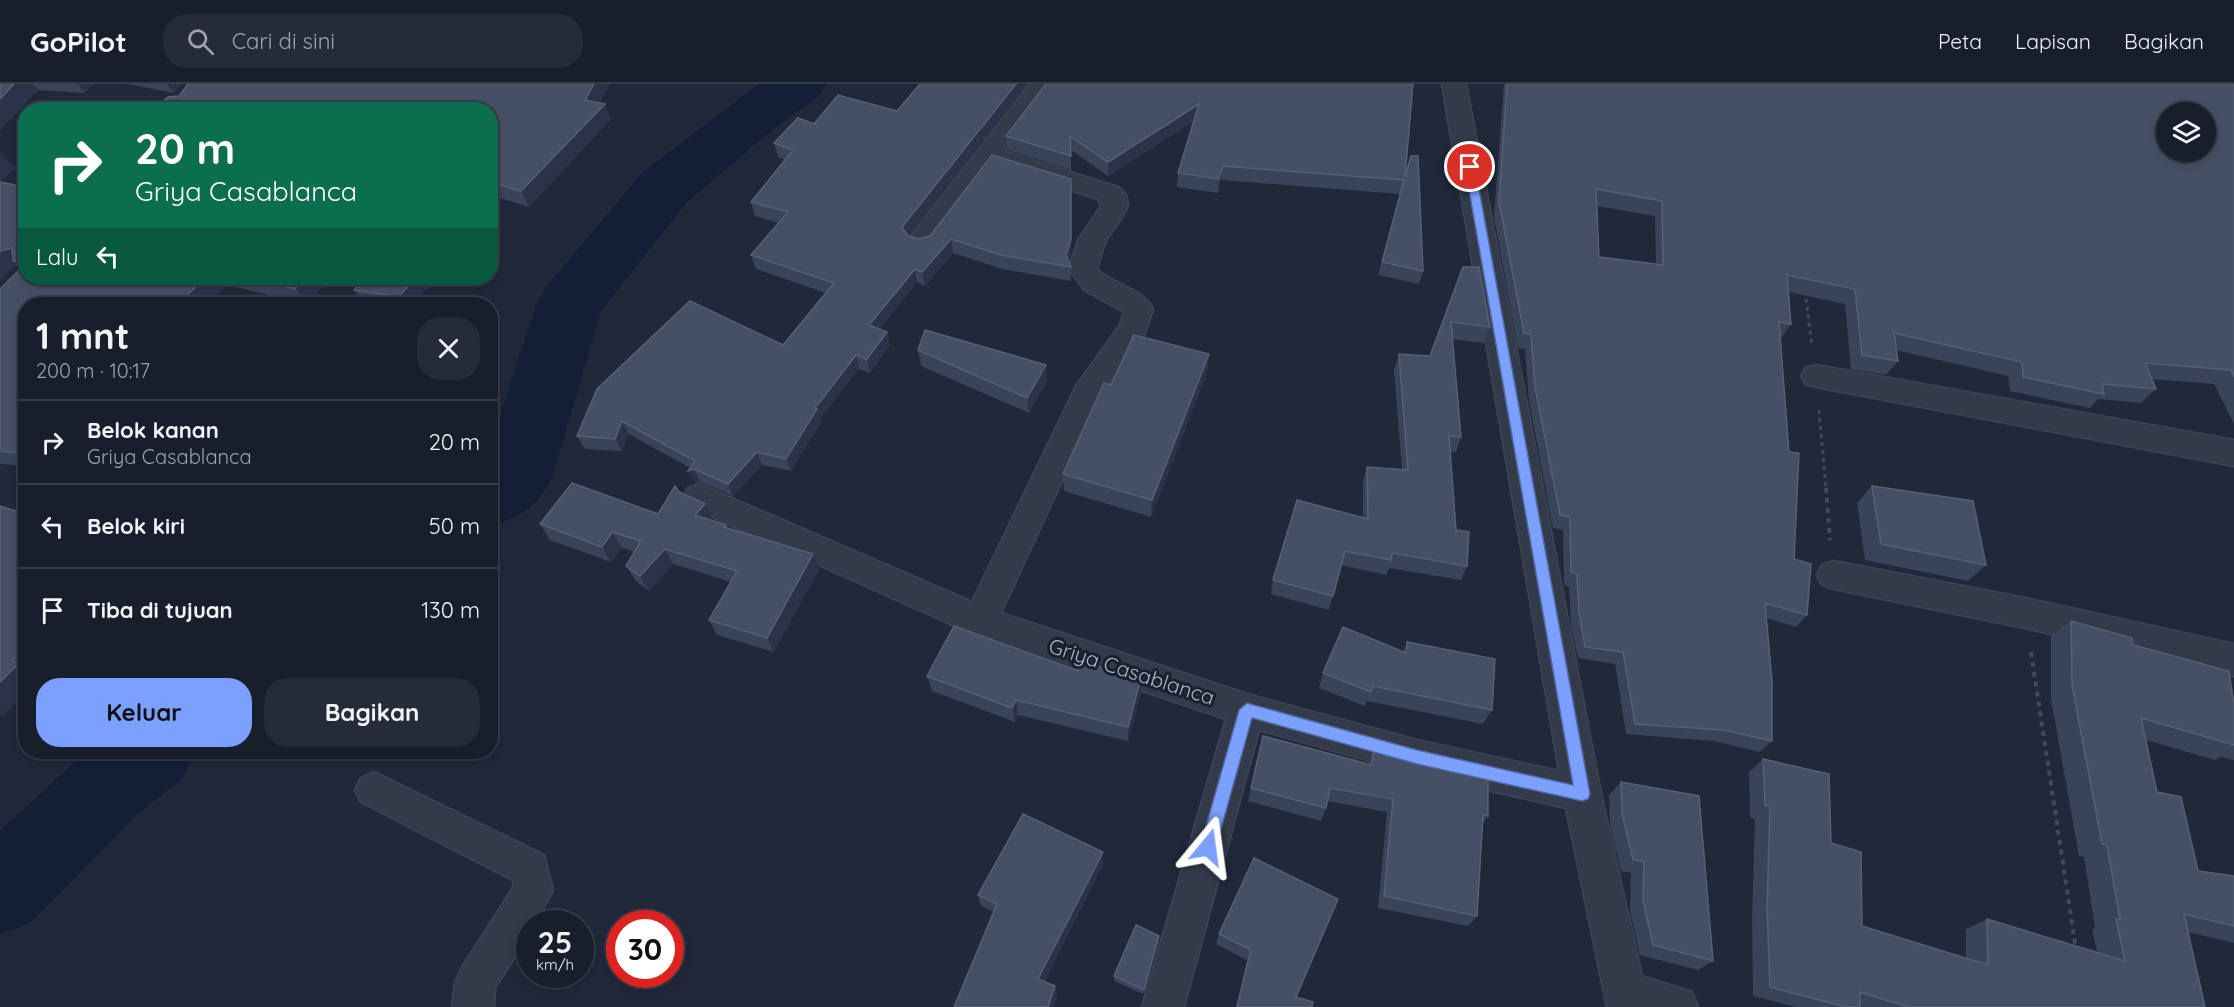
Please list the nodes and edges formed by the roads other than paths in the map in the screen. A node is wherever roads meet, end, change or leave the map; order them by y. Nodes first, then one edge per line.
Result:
1 (1043, 84) edge
2 (1454, 84) edge
3 (987, 155) junction
4 (921, 241) edge
5 (1816, 376) road end
6 (2234, 453) edge
7 (699, 497) dead end
8 (1834, 575) road end
9 (980, 621) junction
10 (2234, 660) edge
11 (1247, 710) junction
12 (374, 790) dead end
13 (1582, 794) junction
14 (1626, 1000) edge
15 (473, 1007) edge
16 (1163, 1007) edge
17 (1677, 1007) edge

1 - 3 street
2 - 13 street
3 - 4 street
3 - 9 street
5 - 6 street
7 - 9 street, Griya Casablanca
8 - 10 street
9 - 11 street, Griya Casablanca
11 - 13 street, Griya Casablanca
11 - 16 street
12 - 15 street
13 - 14 street
14 - 17 street

